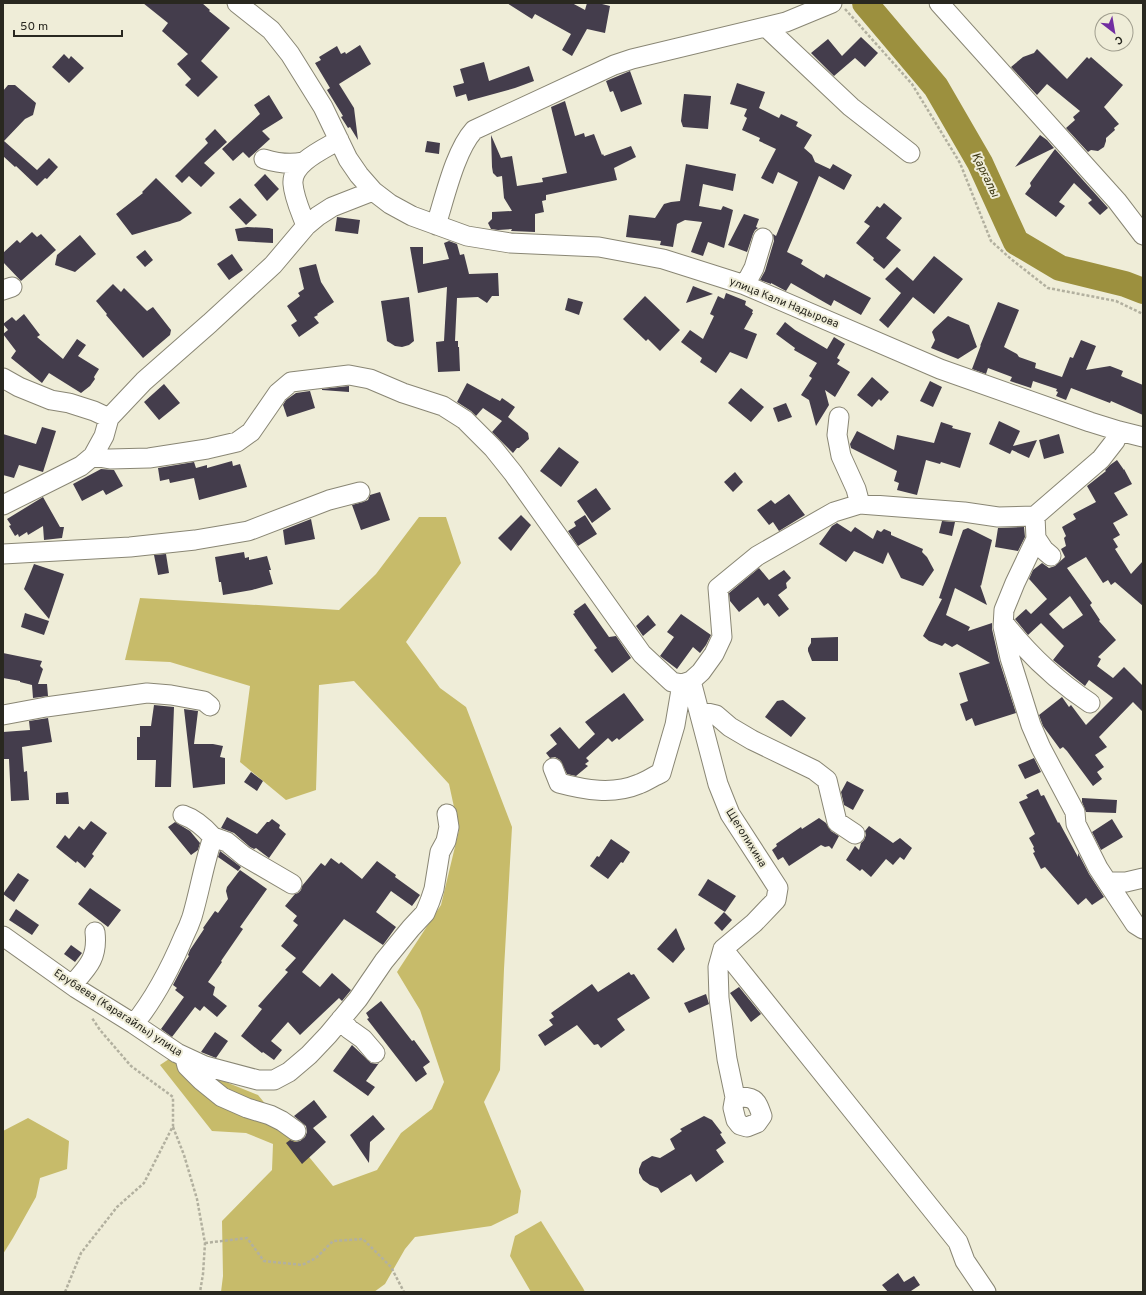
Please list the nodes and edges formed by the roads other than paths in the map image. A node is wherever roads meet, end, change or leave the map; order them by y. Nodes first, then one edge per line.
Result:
1 (237, 3) edge
2 (939, 3) edge
3 (839, 6) edge
4 (766, 27) junction
5 (338, 140) junction
6 (910, 153) dead end
7 (264, 159) dead end
8 (303, 162) junction
9 (373, 191) junction
10 (436, 225) junction
11 (306, 226) junction
12 (1143, 235) edge
13 (763, 238) dead end
14 (745, 286) junction
15 (3, 378) edge
16 (839, 417) dead end
17 (109, 418) junction
18 (1119, 431) junction
19 (1143, 437) edge
20 (93, 456) junction
21 (360, 492) dead end
22 (860, 504) junction
23 (3, 505) edge
24 (1035, 516) junction
25 (1036, 538) junction
26 (3, 554) edge
27 (1051, 556) dead end
28 (1003, 622) junction
29 (686, 682) junction
30 (1090, 703) dead end
31 (210, 706) dead end
32 (699, 711) junction
33 (3, 715) edge
34 (553, 768) dead end
35 (447, 814) dead end
36 (183, 815) dead end
37 (855, 834) dead end
38 (213, 837) junction
39 (1143, 878) edge
40 (1108, 882) junction
41 (292, 884) dead end
42 (1143, 929) edge
43 (95, 932) dead end
44 (3, 936) edge
45 (723, 950) junction
46 (72, 985) junction
47 (341, 1019) junction
48 (134, 1024) junction
49 (375, 1053) dead end
50 (185, 1056) junction
51 (735, 1097) dead end
52 (296, 1131) dead end
53 (986, 1292) edge

1 - 5 street, улица Кали Надырова
2 - 12 street
3 - 4 street
4 - 6 street
4 - 10 street
5 - 8 street
5 - 9 street, улица Кали Надырова
7 - 8 street
8 - 11 street
9 - 10 street, улица Кали Надырова
9 - 11 street
10 - 14 street, улица Кали Надырова
11 - 17 street
13 - 14 street
14 - 18 street, улица Кали Надырова
15 - 17 street
16 - 22 street
17 - 20 street
18 - 19 street, улица Кали Надырова
18 - 24 street
20 - 23 street
20 - 29 street
21 - 26 street
22 - 24 street
22 - 29 street
24 - 25 street
25 - 27 street
25 - 28 street
28 - 30 street
28 - 40 street
29 - 32 street, Щеголихина
29 - 34 street
31 - 33 street
32 - 37 street
32 - 45 street, Щеголихина
35 - 47 street, Ерубаева (Карагайлы) улица
36 - 38 street
38 - 41 street
38 - 48 street
39 - 40 street
40 - 42 street
43 - 46 street
44 - 46 street, Ерубаева (Карагайлы) улица
45 - 51 street
45 - 53 street
46 - 48 street, Ерубаева (Карагайлы) улица
47 - 49 street
47 - 50 street, Ерубаева (Карагайлы) улица
48 - 50 street, Ерубаева (Карагайлы) улица
50 - 52 street

